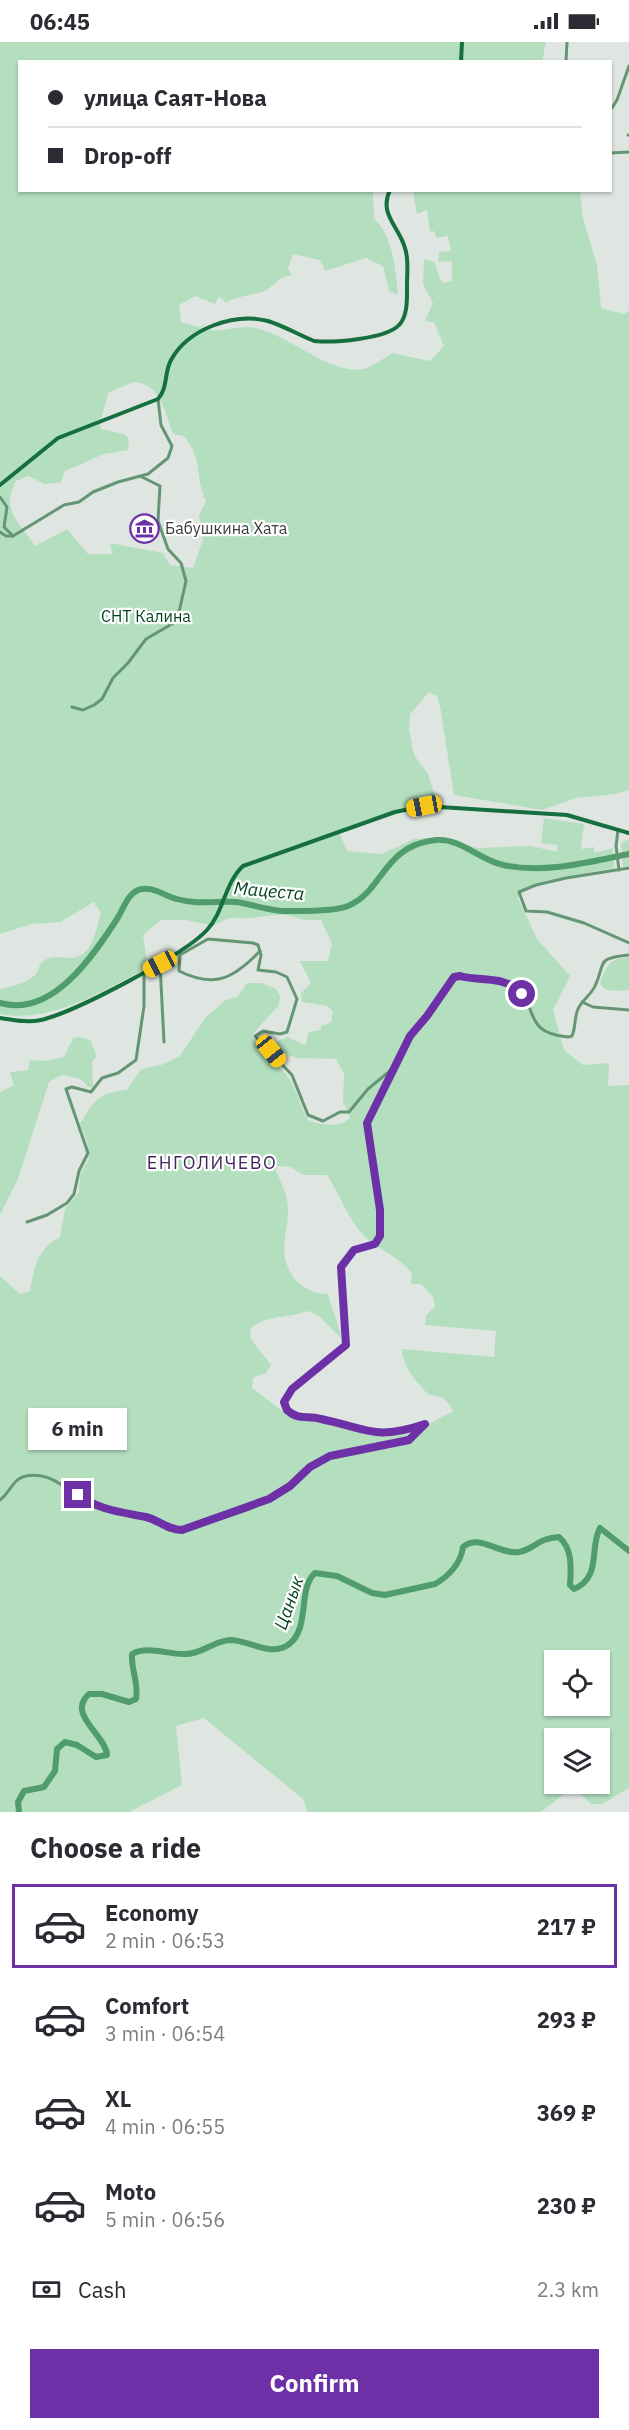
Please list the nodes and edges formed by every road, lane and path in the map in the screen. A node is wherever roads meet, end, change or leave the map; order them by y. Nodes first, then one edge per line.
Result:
1 (462, 42) edge
2 (567, 42) edge
3 (461, 60) edge
4 (566, 60) edge
5 (629, 66) edge
6 (612, 108) edge
7 (629, 152) edge
8 (612, 153) edge
9 (389, 192) edge
10 (158, 399) junction
11 (148, 474) junction
12 (142, 477) junction
13 (150, 480) junction
14 (0, 485) edge
15 (0, 497) edge
16 (0, 532) edge
17 (13, 536) junction
18 (72, 707) dead end
19 (618, 830) junction
20 (629, 833) edge
21 (629, 868) edge
22 (619, 870) junction
23 (629, 943) edge
24 (260, 951) junction
25 (180, 953) junction
26 (629, 955) edge
27 (160, 964) junction
28 (144, 972) junction
29 (582, 1002) junction
30 (629, 1010) edge
31 (0, 1018) edge
32 (164, 1042) dead end
33 (393, 1069) junction
34 (27, 1222) dead end
35 (0, 1500) edge

1 - 3 street
2 - 4 street
5 - 6 street
7 - 8 street
9 - 10 street
10 - 11 street
10 - 14 street
11 - 12 street
11 - 13 street
12 - 13 street
12 - 17 street
13 - 18 street
15 - 17 street
16 - 17 street
19 - 20 street
19 - 22 street
19 - 25 street
21 - 22 street
22 - 23 street
24 - 25 street
24 - 25 street
24 - 33 street
25 - 27 street
26 - 29 street
27 - 28 street
27 - 32 street
28 - 31 street
28 - 34 street
29 - 30 street
29 - 33 street
33 - 35 street

